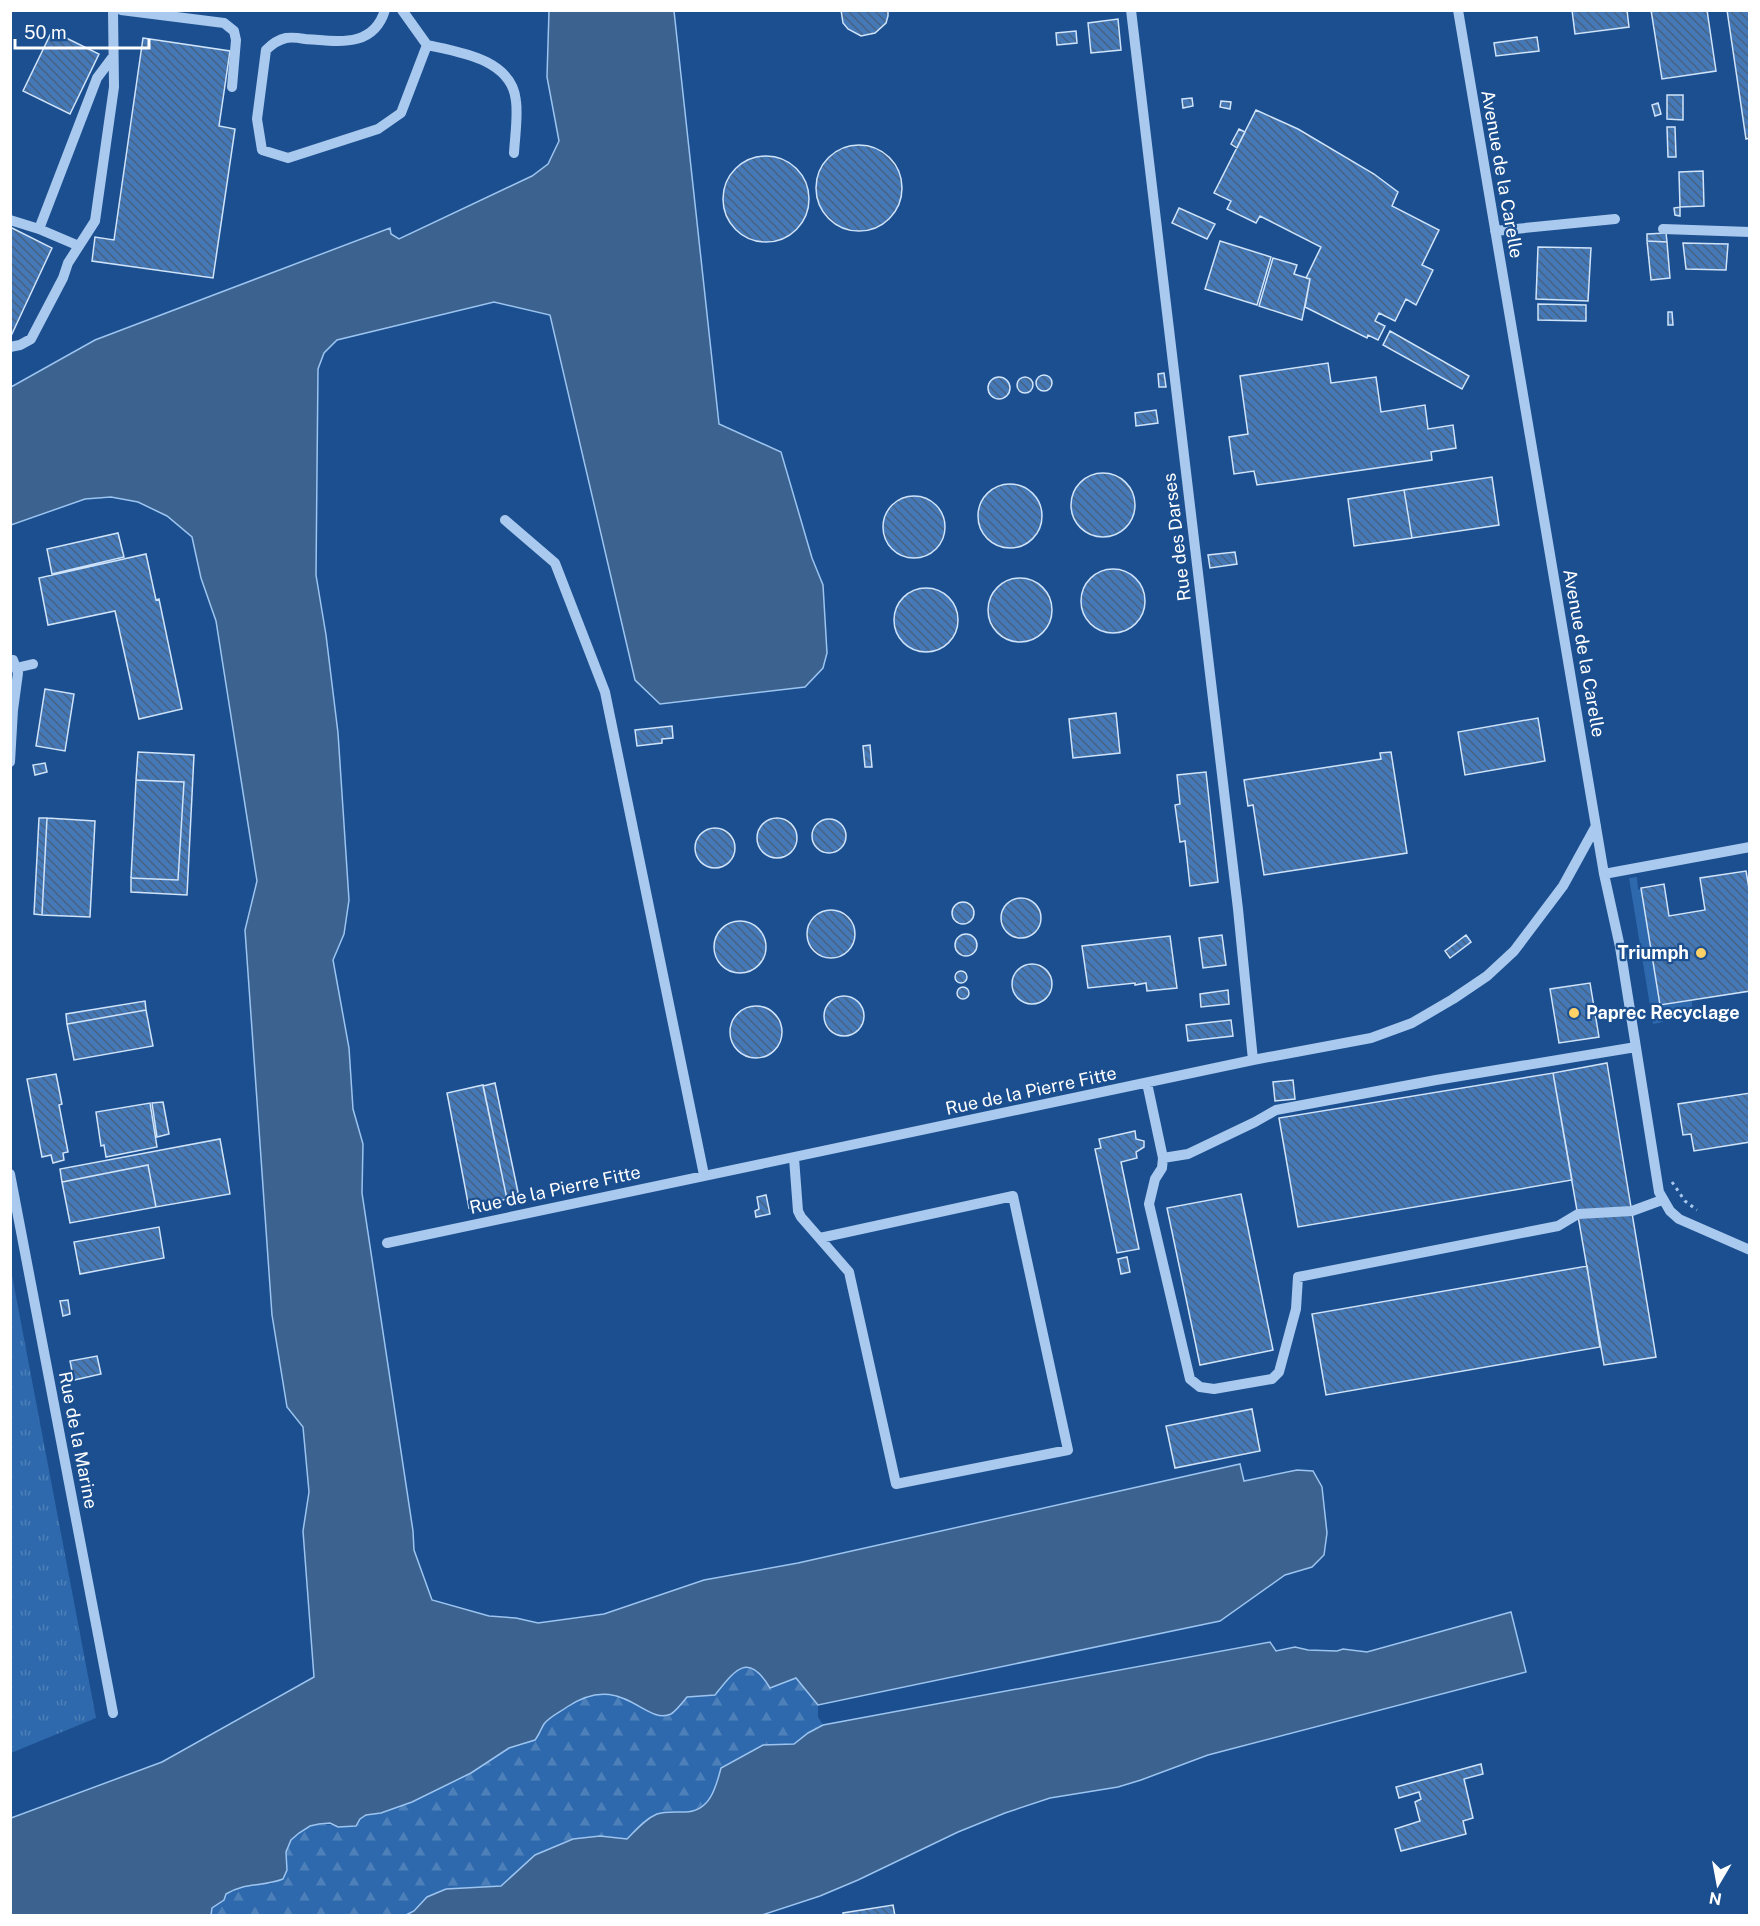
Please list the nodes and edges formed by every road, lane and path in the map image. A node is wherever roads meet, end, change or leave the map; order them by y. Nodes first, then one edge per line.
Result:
1 (113, 10) edge
2 (121, 10) edge
3 (385, 10) edge
4 (402, 10) edge
5 (1131, 10) edge
6 (1458, 10) edge
7 (427, 45) junction
8 (112, 58) junction
9 (232, 87) dead end
10 (514, 153) dead end
11 (1615, 219) dead end
12 (10, 220) edge
13 (39, 229) junction
14 (1663, 229) dead end
15 (1495, 231) junction
16 (1749, 232) edge
17 (79, 246) junction
18 (10, 347) edge
19 (505, 520) dead end
20 (13, 664) edge
21 (33, 664) dead end
22 (10, 762) edge
23 (1596, 826) junction
24 (1749, 848) edge
25 (1604, 874) junction
26 (1636, 1047) junction
27 (1253, 1060) junction
28 (1147, 1083) junction
29 (794, 1158) junction
30 (1163, 1158) junction
31 (10, 1174) edge
32 (704, 1175) junction
33 (1662, 1200) junction
34 (820, 1238) junction
35 (387, 1243) dead end
36 (1749, 1250) edge
37 (113, 1713) dead end

1 - 8 street
2 - 9 street
3 - 7 street
4 - 7 street
5 - 27 street, Rue des Darses
6 - 15 street, Avenue de la Carelle
7 - 10 street
8 - 13 street
8 - 17 street
11 - 15 street
12 - 13 street
13 - 17 street
14 - 16 street
15 - 23 street, Avenue de la Carelle
17 - 18 street
19 - 32 street
20 - 21 street
20 - 22 street
23 - 25 street, Avenue de la Carelle
23 - 27 street, Rue de la Pierre Fitte
24 - 25 street
25 - 26 street, Avenue de la Carelle
26 - 30 street
26 - 33 street, Avenue de la Carelle
27 - 28 street, Rue de la Pierre Fitte
28 - 29 street, Rue de la Pierre Fitte
28 - 30 street
29 - 32 street, Rue de la Pierre Fitte
29 - 34 street
30 - 33 street
31 - 37 street, Rue de la Marine
32 - 35 street, Rue de la Pierre Fitte
33 - 36 street
34 - 34 street

